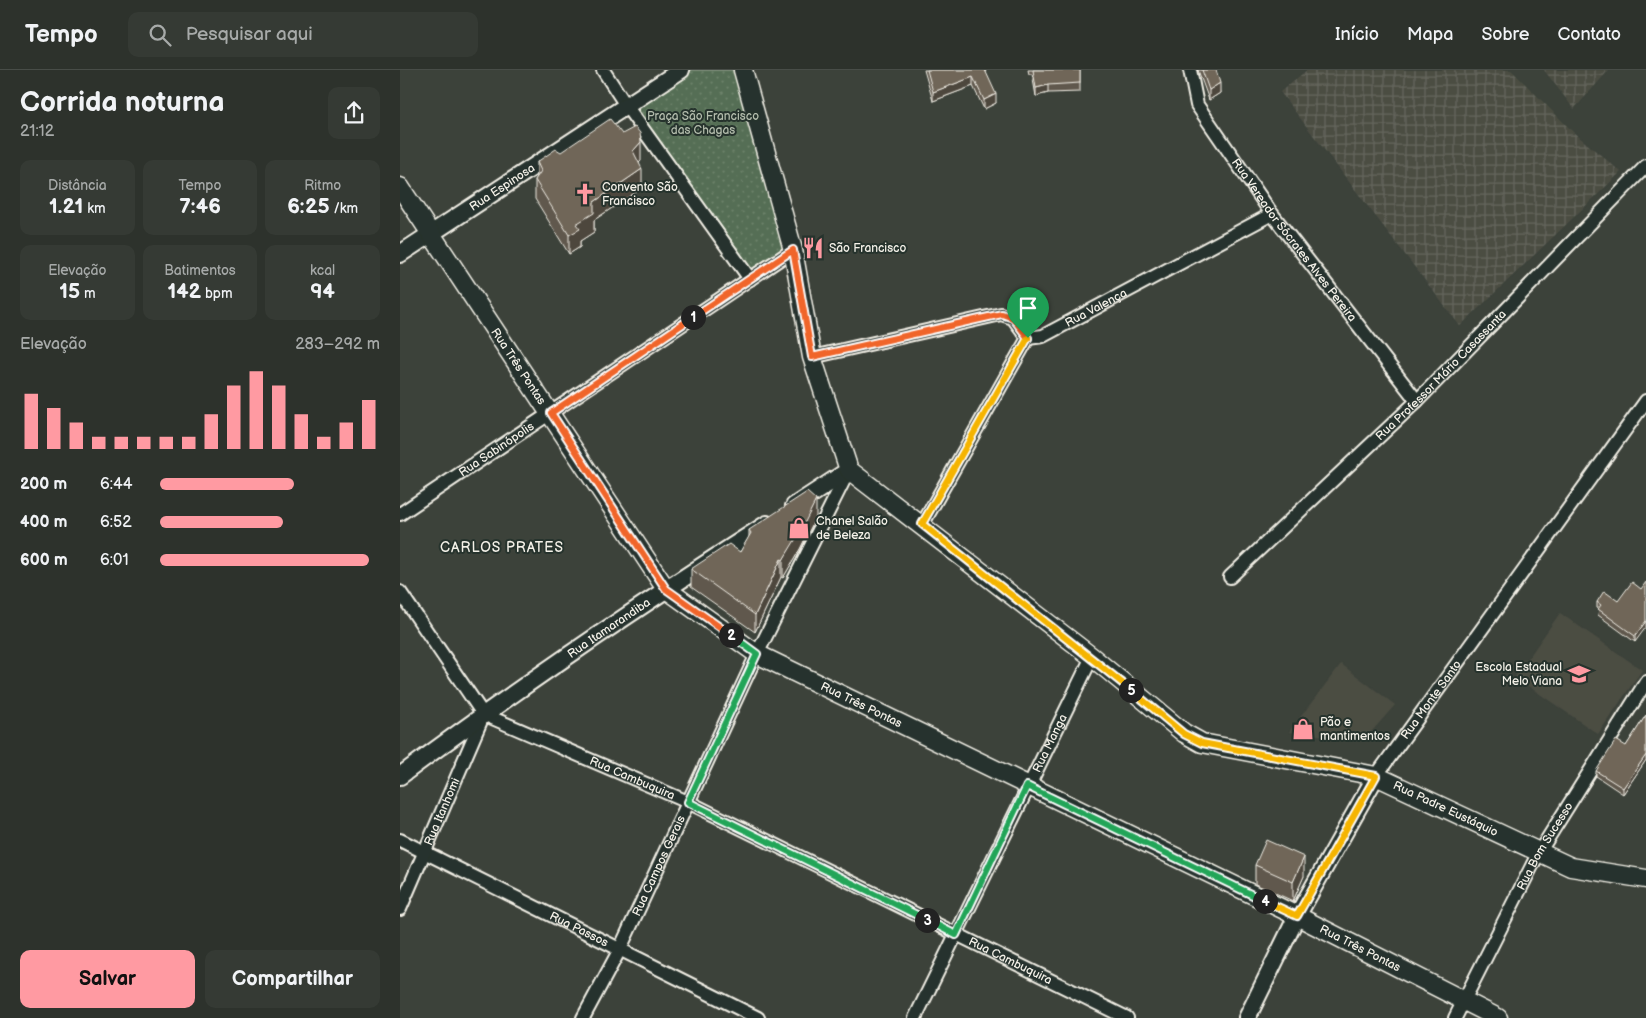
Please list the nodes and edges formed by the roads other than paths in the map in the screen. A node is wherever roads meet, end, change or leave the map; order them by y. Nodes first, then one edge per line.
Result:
1 (604, 70) edge
2 (681, 70) edge
3 (743, 70) edge
4 (1190, 70) edge
5 (627, 107) junction
6 (1646, 166) edge
7 (400, 187) edge
8 (1272, 214) junction
9 (431, 233) junction
10 (793, 250) junction
11 (400, 254) edge
12 (750, 279) junction
13 (1028, 338) junction
14 (812, 357) junction
15 (1416, 401) junction
16 (1646, 401) edge
17 (551, 413) junction
18 (849, 470) junction
19 (400, 514) edge
20 (922, 524) junction
21 (1230, 577) dead end
22 (666, 589) junction
23 (400, 592) edge
24 (757, 654) junction
25 (1092, 657) junction
26 (1646, 682) edge
27 (483, 714) junction
28 (400, 776) edge
29 (1376, 776) junction
30 (1027, 786) junction
31 (688, 802) junction
32 (400, 840) edge
33 (424, 853) junction
34 (1538, 854) junction
35 (1646, 879) edge
36 (400, 909) edge
37 (1297, 916) junction
38 (956, 935) junction
39 (619, 951) junction
40 (1463, 1001) junction
41 (583, 1018) edge
42 (758, 1018) edge
43 (915, 1018) edge
44 (1127, 1018) edge
45 (1248, 1018) edge
46 (1455, 1018) edge
47 (1498, 1018) edge

1 - 5 street
2 - 5 street, Rua Espinosa
3 - 10 main road
4 - 8 street, Rua Vereador Sócrates Alves Pereira
5 - 9 street, Rua Espinosa
5 - 12 street
6 - 15 street, Rua Professor Mário Casassanta
7 - 9 main road, Rua Três Pontas
8 - 13 street, Rua Valença
8 - 15 street, Rua Vereador Sócrates Alves Pereira
9 - 11 street, Rua Espinosa
9 - 17 main road, Rua Três Pontas
10 - 12 street, Rua Sabinópolis
10 - 14 main road
12 - 17 street, Rua Sabinópolis
13 - 14 street
13 - 20 street
14 - 18 main road
15 - 21 street, Rua Professor Mário Casassanta
16 - 29 street, Rua Monte Santo
17 - 19 street, Rua Sabinópolis
17 - 22 main road, Rua Três Pontas
18 - 20 main road, Rua Padre Eustáquio
18 - 22 street, Rua Itamarandiba
18 - 24 street, Rua Campos Gerais
20 - 25 main road, Rua Padre Eustáquio
22 - 24 main road, Rua Três Pontas
22 - 27 street, Rua Itamarandiba
23 - 27 street
24 - 30 main road, Rua Três Pontas
24 - 31 street, Rua Campos Gerais
25 - 29 main road, Rua Padre Eustáquio
25 - 30 street, Rua Manga
26 - 34 street, Rua Bom Sucesso
27 - 28 street, Rua Itamarandiba
27 - 31 street, Rua Cambuquira
27 - 33 street, Rua Itanhomi
29 - 34 main road, Rua Padre Eustáquio
29 - 37 street, Rua Monte Santo
30 - 37 main road, Rua Três Pontas
30 - 38 street, Rua Manga
31 - 38 street, Rua Cambuquira
31 - 39 street, Rua Campos Gerais
32 - 33 street, Rua Passos
33 - 36 street, Rua Itanhomi
33 - 39 street, Rua Passos
34 - 35 main road, Rua Padre Eustáquio
34 - 40 street, Rua Bom Sucesso
37 - 40 main road, Rua Três Pontas
37 - 45 street, Rua Monte Santo
38 - 43 street, Rua Manga
38 - 44 street, Rua Cambuquira
39 - 41 street, Rua Campos Gerais
39 - 42 street, Rua Passos
40 - 46 street, Rua Bom Sucesso
40 - 47 main road, Rua Três Pontas

